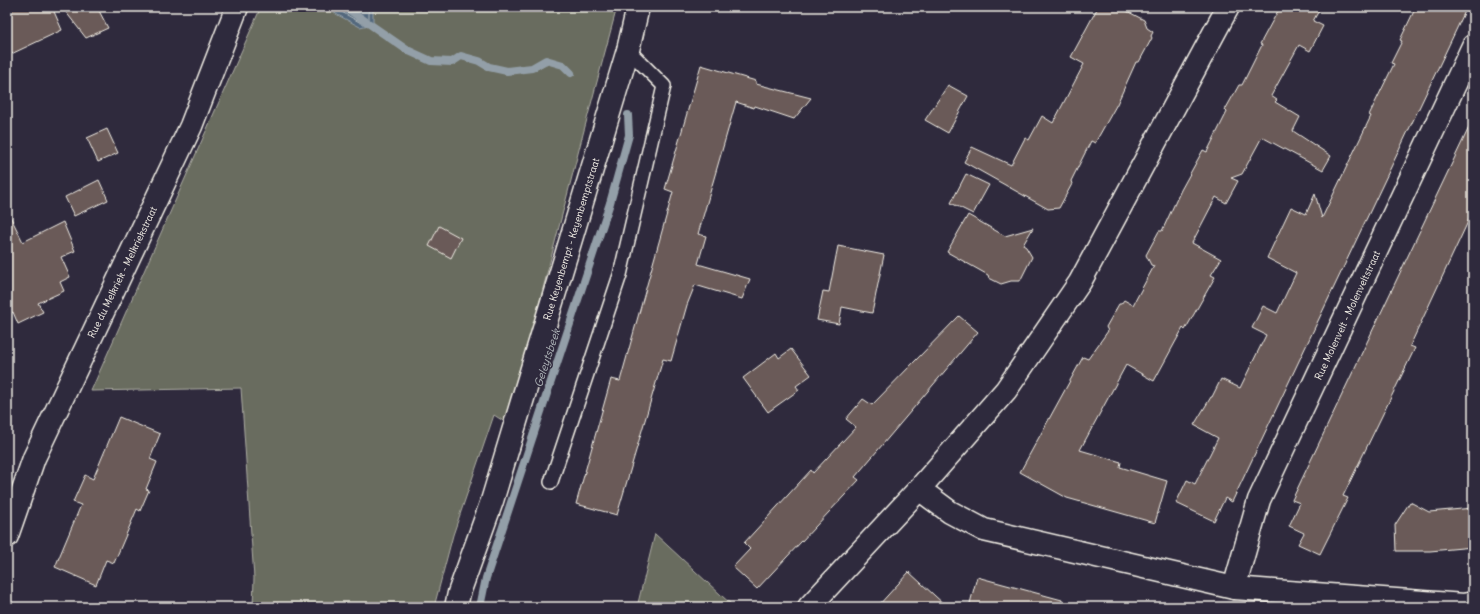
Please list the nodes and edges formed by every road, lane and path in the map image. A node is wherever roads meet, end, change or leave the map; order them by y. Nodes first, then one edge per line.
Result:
1 (237, 7) edge
2 (638, 7) edge
3 (1228, 7) edge
4 (1473, 46) edge
5 (628, 50) junction
6 (551, 482) dead end
7 (919, 489) junction
8 (7, 536) edge
9 (1234, 588) junction
10 (1467, 605) edge
11 (456, 607) edge
12 (809, 607) edge

1 - 8 street, Rue du Melkriek - Melkriekstraat
2 - 5 street, Rue Keyenbempt - Keyenbemptstraat
3 - 7 street
4 - 9 street, Rue Molenvelt - Molenveltstraat
5 - 6 lane
5 - 11 street, Rue Keyenbempt - Keyenbemptstraat
7 - 9 street
7 - 12 street
9 - 10 street

